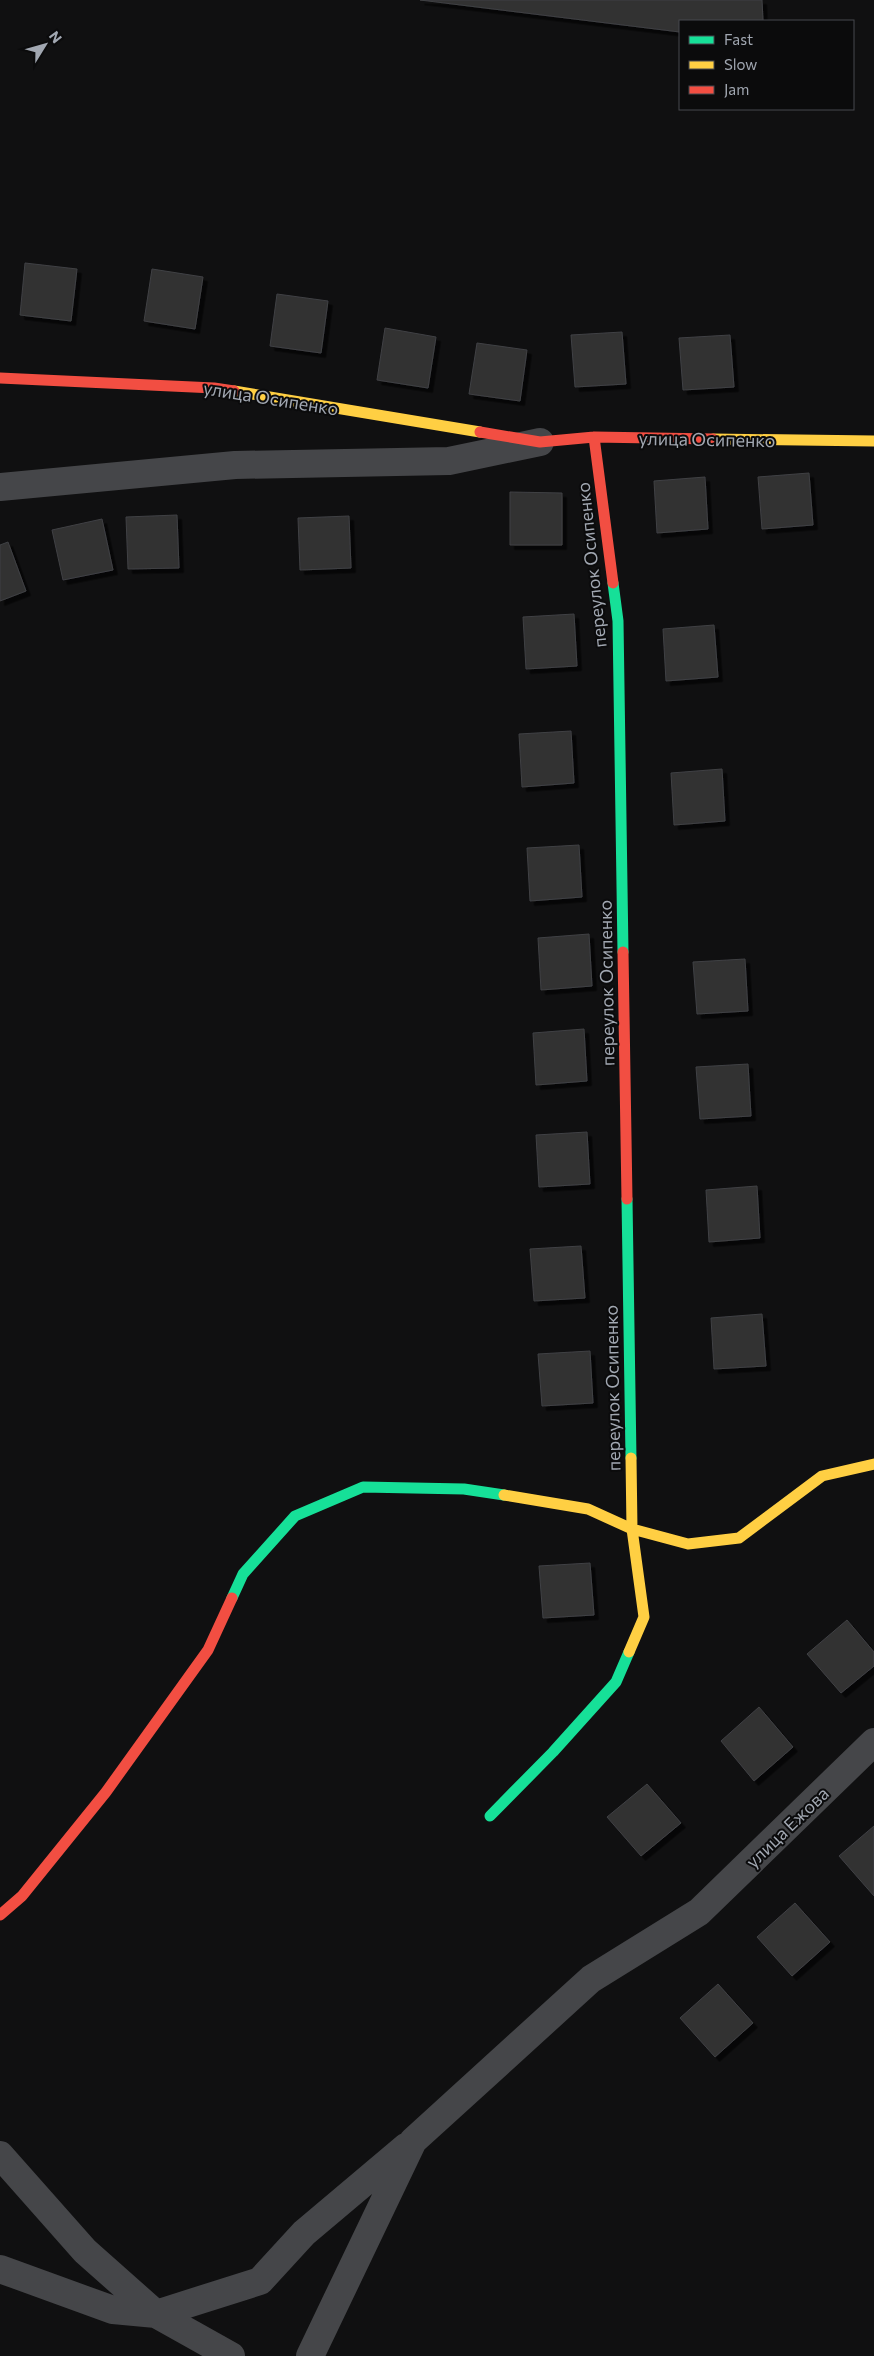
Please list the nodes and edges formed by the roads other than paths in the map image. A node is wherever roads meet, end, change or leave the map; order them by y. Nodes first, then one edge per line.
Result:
1 (0, 378) edge
2 (594, 437) junction
3 (874, 441) edge
4 (540, 442) junction
5 (0, 487) edge
6 (874, 1464) edge
7 (632, 1529) junction
8 (874, 1742) edge
9 (490, 1816) dead end
10 (0, 1915) edge
11 (413, 2141) junction
12 (0, 2155) edge
13 (0, 2269) edge
14 (156, 2314) junction
15 (231, 2356) edge
16 (310, 2356) edge

1 - 4 street, улица Осипенко
2 - 3 street, улица Осипенко
2 - 4 street, улица Осипенко
2 - 7 street, переулок Осипенко
4 - 5 street, улица Осипенко
6 - 7 street
7 - 9 street, переулок Осипенко
7 - 10 street
8 - 11 street, улица Ежова
11 - 14 street, улица Ежова
11 - 16 street
12 - 14 street
13 - 14 street
14 - 15 street

